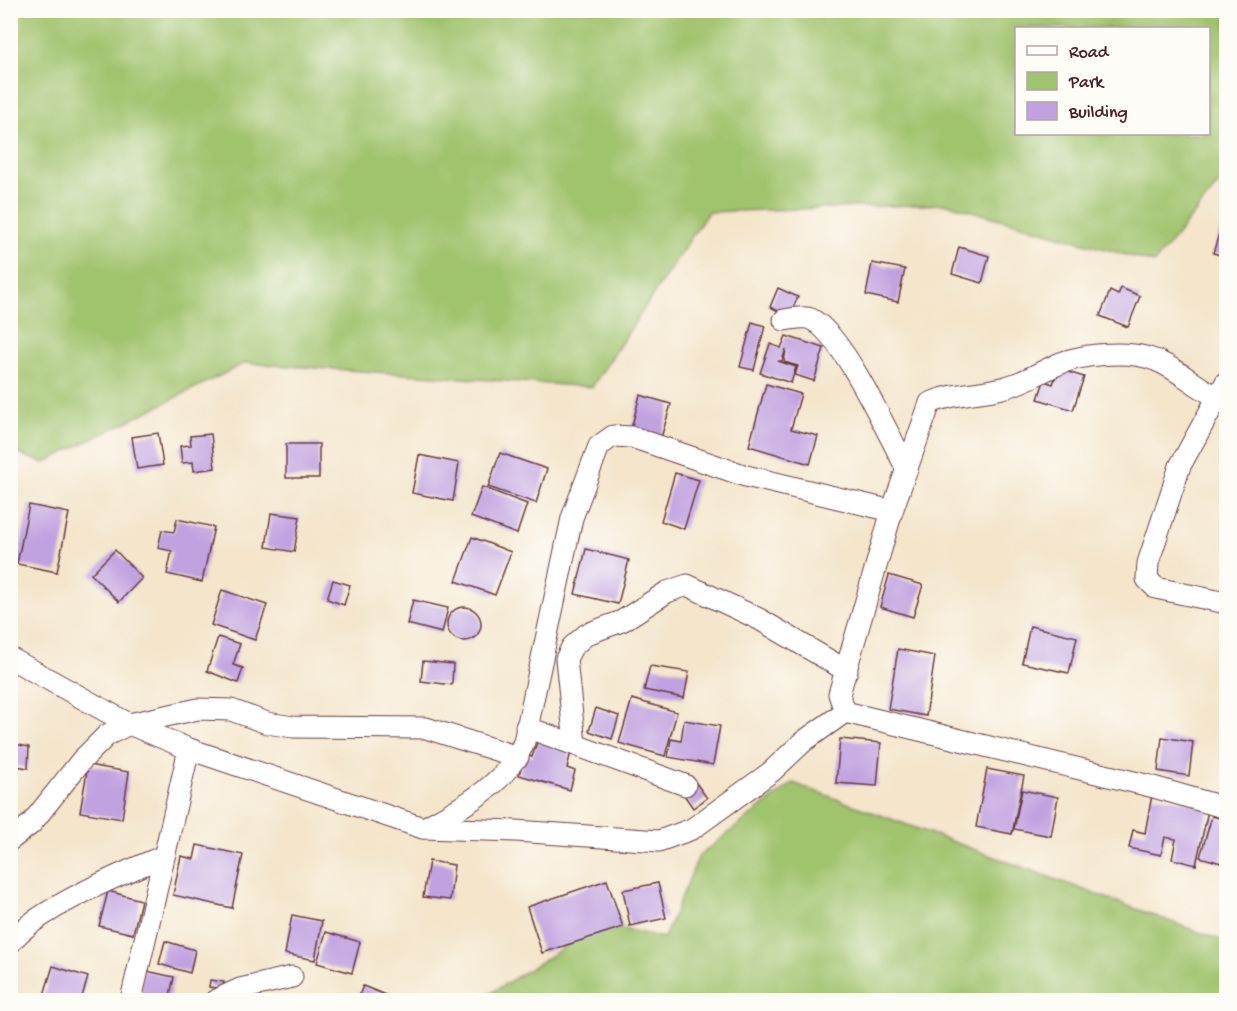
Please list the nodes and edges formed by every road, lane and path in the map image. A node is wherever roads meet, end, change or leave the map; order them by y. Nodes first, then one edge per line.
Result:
1 (784, 320) dead end
2 (1223, 393) edge
3 (907, 469) junction
4 (892, 511) junction
5 (1227, 603) edge
6 (11, 659) edge
7 (847, 671) junction
8 (845, 712) junction
9 (129, 724) junction
10 (526, 727) junction
11 (575, 744) junction
12 (189, 749) junction
13 (518, 757) junction
14 (685, 784) dead end
15 (1227, 808) edge
16 (423, 828) junction
17 (10, 840) edge
18 (164, 856) junction
19 (10, 943) edge
20 (292, 977) dead end
21 (131, 1000) edge
22 (216, 1000) edge

1 - 3 street
2 - 3 street
2 - 5 street
3 - 4 street
4 - 7 street
4 - 10 street
6 - 9 street
7 - 8 street
7 - 11 street
8 - 15 street
8 - 16 street
9 - 12 street
9 - 13 street
9 - 17 street
10 - 11 street
10 - 13 street
11 - 14 street
12 - 16 street
12 - 18 street
13 - 16 street
18 - 19 street
18 - 21 street
20 - 22 street

